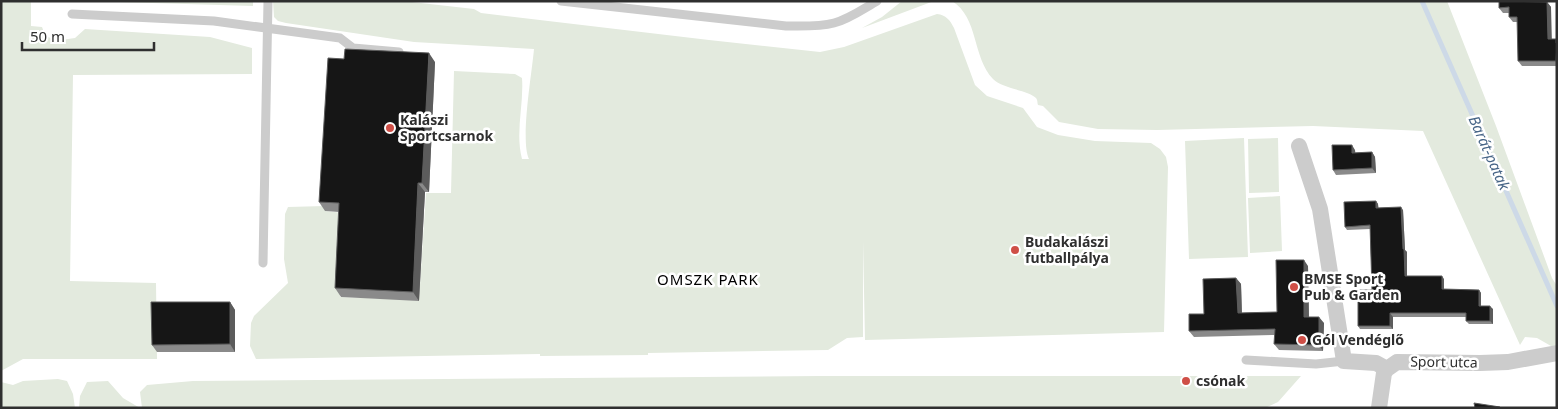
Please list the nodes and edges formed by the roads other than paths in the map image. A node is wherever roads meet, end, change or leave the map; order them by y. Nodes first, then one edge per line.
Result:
1 (268, 1) edge
2 (561, 1) edge
3 (877, 1) edge
4 (72, 14) dead end
5 (267, 27) junction
6 (410, 53) edge
7 (1299, 146) dead end
8 (263, 263) dead end
9 (1557, 353) edge
10 (1246, 360) dead end
11 (1344, 361) junction
12 (1387, 368) junction
13 (1379, 408) edge

1 - 5 lane
2 - 3 lane
4 - 5 lane
5 - 6 lane
5 - 8 lane
7 - 11 street
9 - 12 street, Sport utca
10 - 11 lane
11 - 12 street, Sport utca
12 - 13 street

